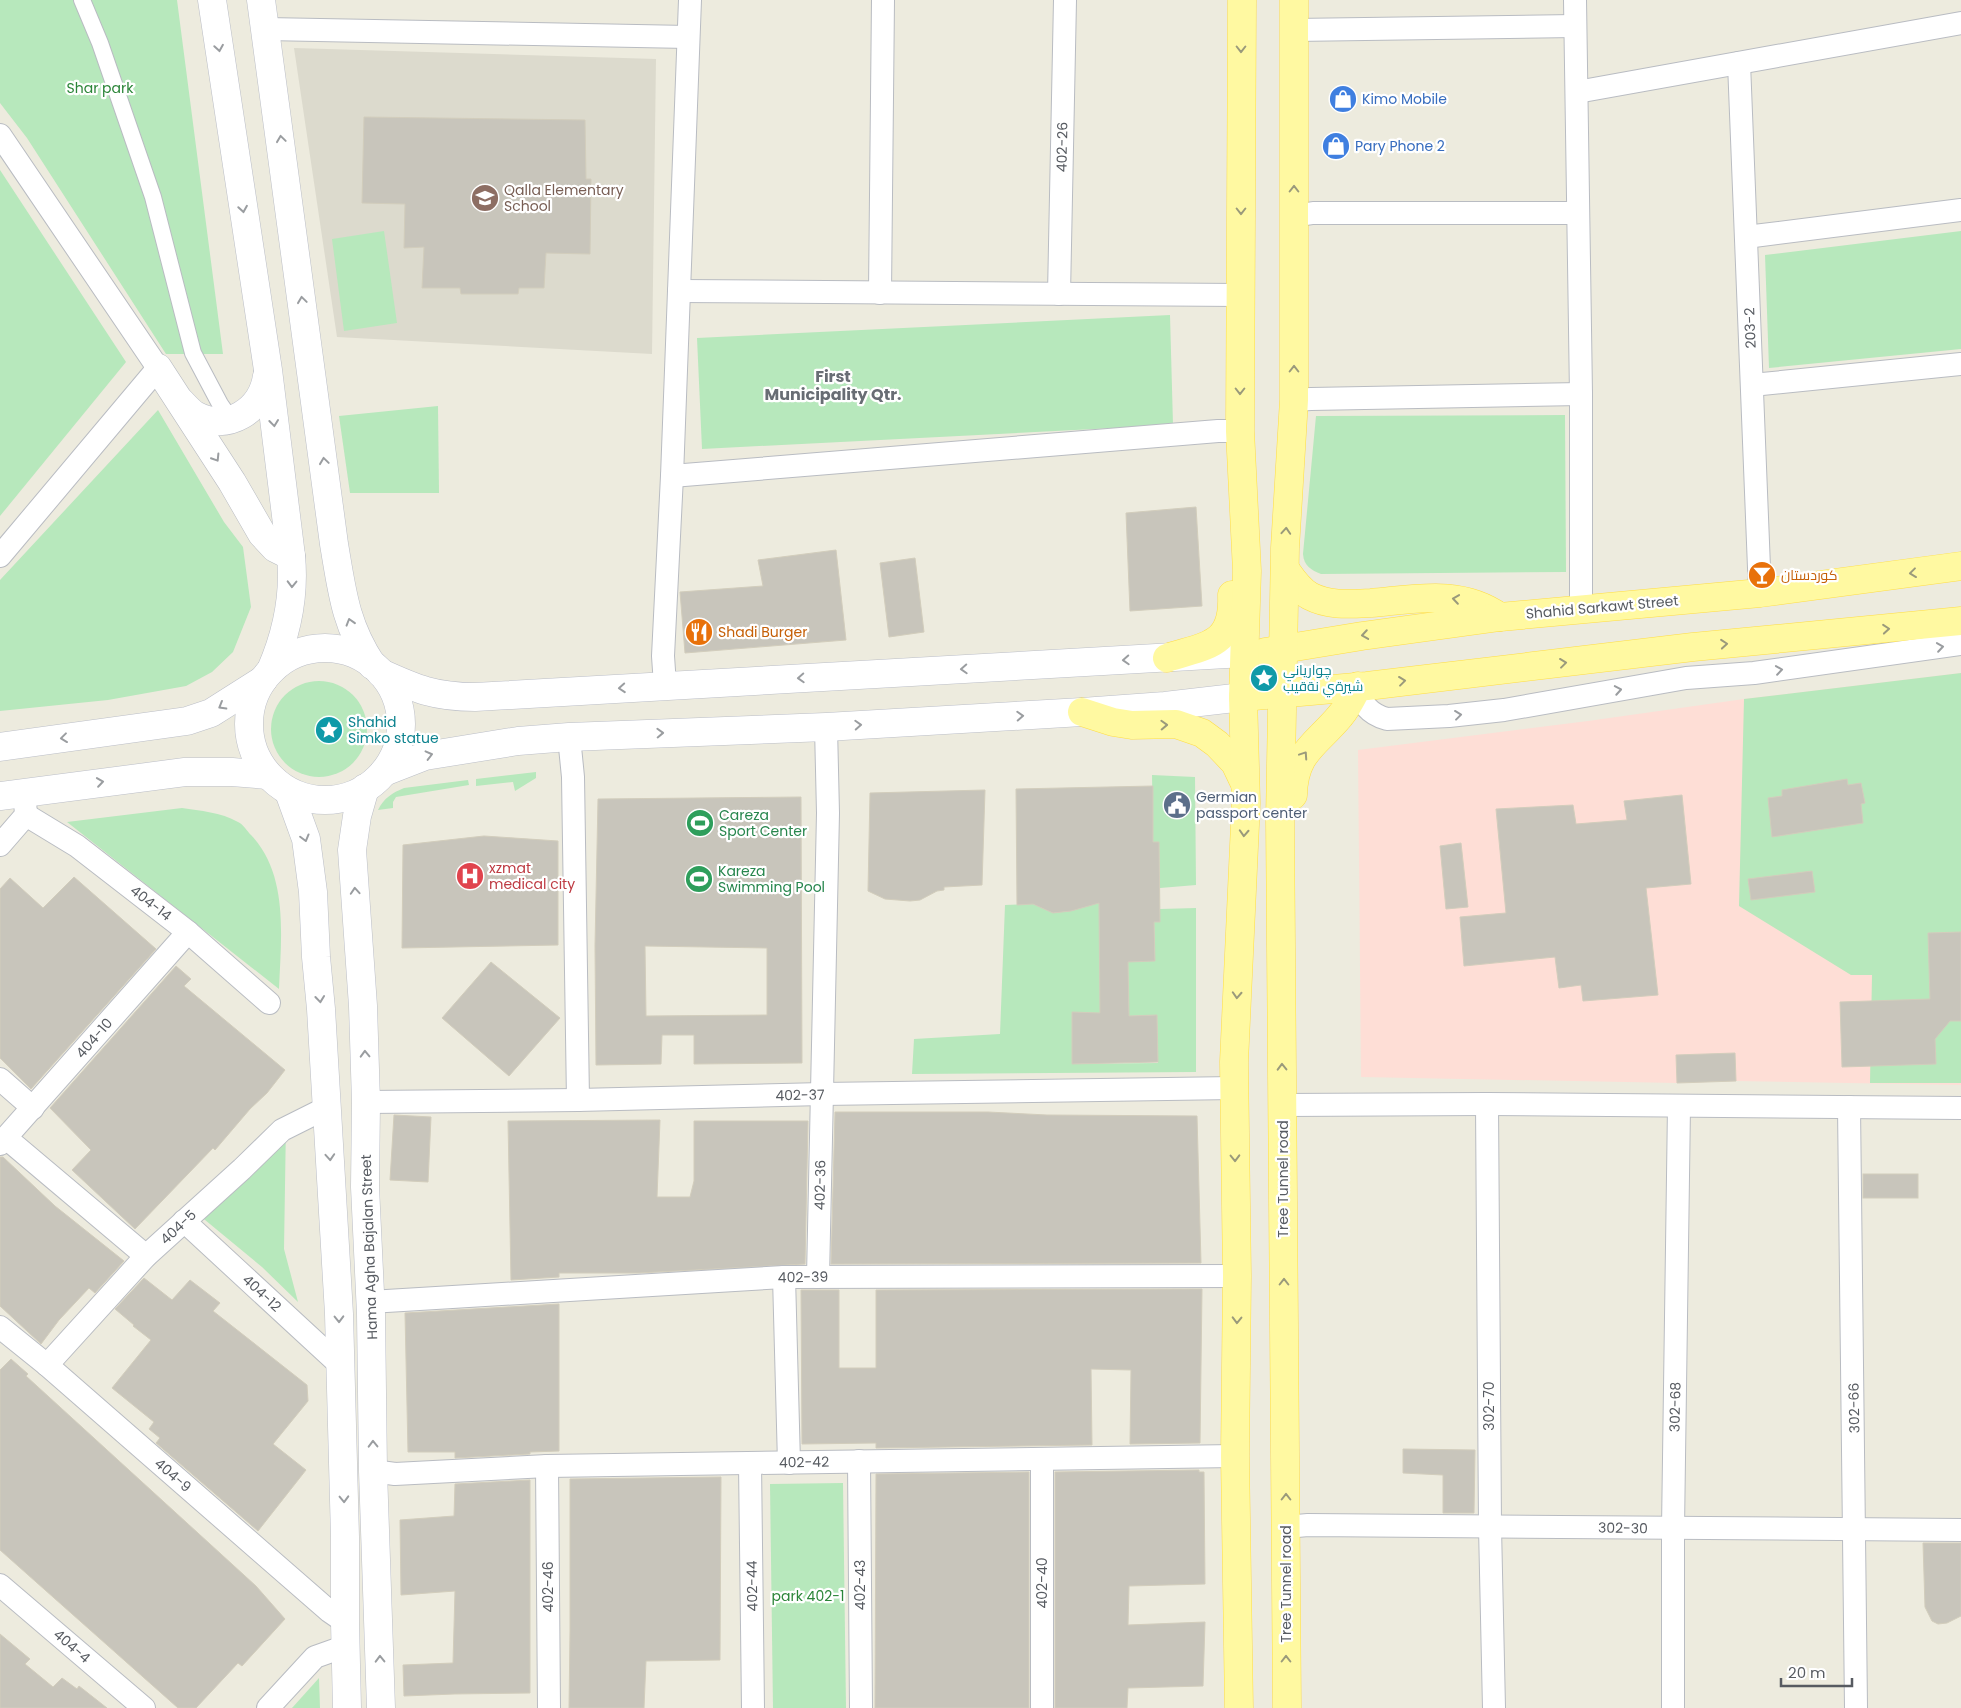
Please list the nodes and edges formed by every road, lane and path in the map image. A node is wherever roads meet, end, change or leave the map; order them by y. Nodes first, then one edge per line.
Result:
1 (82, 0) edge
2 (212, 0) edge
3 (261, 0) edge
4 (690, 0) edge
5 (883, 0) edge
6 (1065, 0) edge
7 (1242, 0) edge
8 (1294, 0) edge
9 (1575, 0) edge
10 (1961, 23) edge
11 (1576, 26) junction
12 (266, 29) junction
13 (1294, 30) junction
14 (688, 37) junction
15 (1739, 63) junction
16 (1577, 92) junction
17 (0, 135) edge
18 (1961, 210) edge
19 (1578, 213) junction
20 (1294, 216) junction
21 (1746, 237) junction
22 (679, 291) junction
23 (880, 292) junction
24 (1059, 294) junction
25 (1241, 294) junction
26 (1961, 364) edge
27 (158, 368) junction
28 (268, 374) junction
29 (1752, 385) junction
30 (1581, 394) junction
31 (1294, 400) junction
32 (181, 402) junction
33 (231, 420) junction
34 (1240, 431) junction
35 (1242, 465) junction
36 (672, 476) junction
37 (0, 556) edge
38 (291, 556) junction
39 (1961, 566) edge
40 (1285, 569) junction
41 (1760, 593) junction
42 (1581, 610) junction
43 (1500, 617) junction
44 (1961, 621) edge
45 (1961, 644) edge
46 (1283, 650) junction
47 (1244, 653) junction
48 (1167, 658) junction
49 (376, 669) junction
50 (267, 675) junction
51 (665, 685) junction
52 (1358, 686) junction
53 (1283, 692) junction
54 (1243, 697) junction
55 (1082, 712) junction
56 (826, 727) junction
57 (569, 737) junction
58 (0, 746) edge
59 (268, 776) junction
60 (374, 780) junction
61 (1245, 784) junction
62 (289, 792) junction
63 (17, 801) edge
64 (0, 846) edge
65 (1280, 849) junction
66 (188, 932) junction
67 (268, 1003) dead end
68 (0, 1079) edge
69 (1234, 1088) junction
70 (822, 1094) junction
71 (578, 1100) junction
72 (366, 1102) junction
73 (1487, 1104) junction
74 (1283, 1105) junction
75 (1679, 1106) junction
76 (1849, 1107) junction
77 (32, 1108) junction
78 (326, 1108) junction
79 (1961, 1108) edge
80 (3, 1141) edge
81 (365, 1187) junction
82 (332, 1188) junction
83 (184, 1221) junction
84 (146, 1256) junction
85 (1237, 1276) junction
86 (784, 1277) junction
87 (818, 1277) junction
88 (370, 1302) junction
89 (4, 1340) edge
90 (47, 1365) junction
91 (340, 1365) junction
92 (1235, 1456) junction
93 (1042, 1459) junction
94 (859, 1461) junction
95 (789, 1462) junction
96 (750, 1463) junction
97 (548, 1466) junction
98 (373, 1471) junction
99 (1286, 1527) junction
100 (1490, 1527) junction
101 (1673, 1529) junction
102 (1961, 1530) edge
103 (1856, 1531) junction
104 (0, 1584) edge
105 (345, 1634) junction
106 (144, 1708) edge
107 (268, 1708) edge
108 (347, 1708) edge
109 (381, 1708) edge
110 (549, 1708) edge
111 (753, 1708) edge
112 (861, 1708) edge
113 (1042, 1708) edge
114 (1239, 1708) edge
115 (1287, 1708) edge
116 (1494, 1708) edge
117 (1673, 1708) edge
118 (1856, 1708) edge

1 - 33 street
2 -> 28 main road
3 - 12 main road
4 - 14 street
5 - 23 street
6 - 24 street, 402-26
7 -> 25 main road
8 - 13 main road, Tree Tunnel road
9 - 11 street
10 - 15 street
11 - 13 street
11 - 16 street
12 - 14 street
49 -> 12 main road
20 -> 13 main road, Tree Tunnel road
14 - 22 street
15 - 16 street
15 - 21 street, 203-2
16 - 19 street
17 - 27 street
18 - 21 street
19 - 20 street
19 - 30 street
31 -> 20 main road, Tree Tunnel road
21 - 29 street, 203-2
22 - 23 street
22 - 36 street
23 - 24 street
24 - 25 street
25 -> 34 main road
26 - 29 street
27 - 32 main road
27 - 37 street
28 - 33 main road
28 -> 38 main road
29 - 41 street, 203-2
30 - 31 street
30 - 42 street
40 -> 31 main road, Tree Tunnel road
32 - 33 main road
32 -> 38 main road
34 - 35 main road
34 - 36 street
35 - 47 main road
35 - 48 main road
36 - 51 street
38 -> 50 main road
39 -> 41 main road, Shahid Sarkawt Street
43 -> 40 main road
40 - 46 main road, Tree Tunnel road
41 - 42 main road, Shahid Sarkawt Street
42 - 43 main road, Shahid Sarkawt Street
43 -> 46 main road, Shahid Sarkawt Street
52 -> 44 main road
52 -> 45 street
46 - 47 main road, Shahid Sarkawt Street
46 - 53 main road, Tree Tunnel road
47 - 48 main road
47 - 54 main road
48 -> 51 main road
49 - 50 main road
51 -> 49 main road
49 - 60 main road
50 -> 58 main road
50 - 59 main road
52 - 53 main road
65 -> 52 main road
53 - 54 main road
53 - 65 main road, Tree Tunnel road
54 - 55 main road
54 - 61 main road
56 -> 55 main road
55 -> 61 main road
57 -> 56 main road
56 - 70 street, 402-36
60 -> 57 main road
57 - 71 street
59 - 62 main road
63 -> 59 main road
60 - 62 main road
72 -> 60 main road, Hama Agha Bajalan Street
61 -> 69 main road
62 -> 78 main road
63 - 64 street
63 - 66 street, 404-14
74 -> 65 main road, Tree Tunnel road
66 - 67 street, 404-14
66 - 77 street, 404-10
68 - 77 street
69 - 70 street, 402-37
69 -> 85 main road
70 - 71 street, 402-37
70 - 87 street, 402-36
71 - 72 street, 402-37
72 - 81 main road, Hama Agha Bajalan Street
73 - 74 street
73 - 75 street
73 - 100 street, 302-70
99 -> 74 main road, Tree Tunnel road
75 - 76 street
75 - 101 street, 302-68
76 - 79 street
76 - 103 street, 302-66
77 - 80 street, 404-10
78 -> 82 main road
78 - 83 street, 404-5
80 - 84 street
81 - 82 main road
81 - 88 main road, Hama Agha Bajalan Street
82 -> 91 main road
83 - 84 street, 404-5
83 - 91 street, 404-12
84 - 90 street, 404-5
85 - 87 street, 402-39
85 -> 92 main road
86 - 87 street, 402-39
86 - 88 street, 402-39
86 - 95 street
98 -> 88 main road, Hama Agha Bajalan Street
89 - 90 street, 404-9
90 - 105 street, 404-9
91 -> 105 main road
92 - 93 street, 402-42
92 - 114 main road
93 - 94 street, 402-42
93 - 113 street, 402-40
94 - 95 street, 402-42
94 - 112 street, 402-43
95 - 96 street, 402-42
96 - 97 street, 402-42
96 - 111 street, 402-44
97 - 98 street, 402-42
97 - 110 street, 402-46
109 -> 98 main road, Hama Agha Bajalan Street
99 - 100 street, 302-30
115 -> 99 main road, Tree Tunnel road
100 - 101 street, 302-30
100 - 116 street, 302-70
101 - 103 street, 302-30
101 - 117 street, 302-68
102 - 103 street, 302-30
103 - 118 street, 302-66
104 - 106 street, 404-4
105 - 107 street
105 - 108 main road

